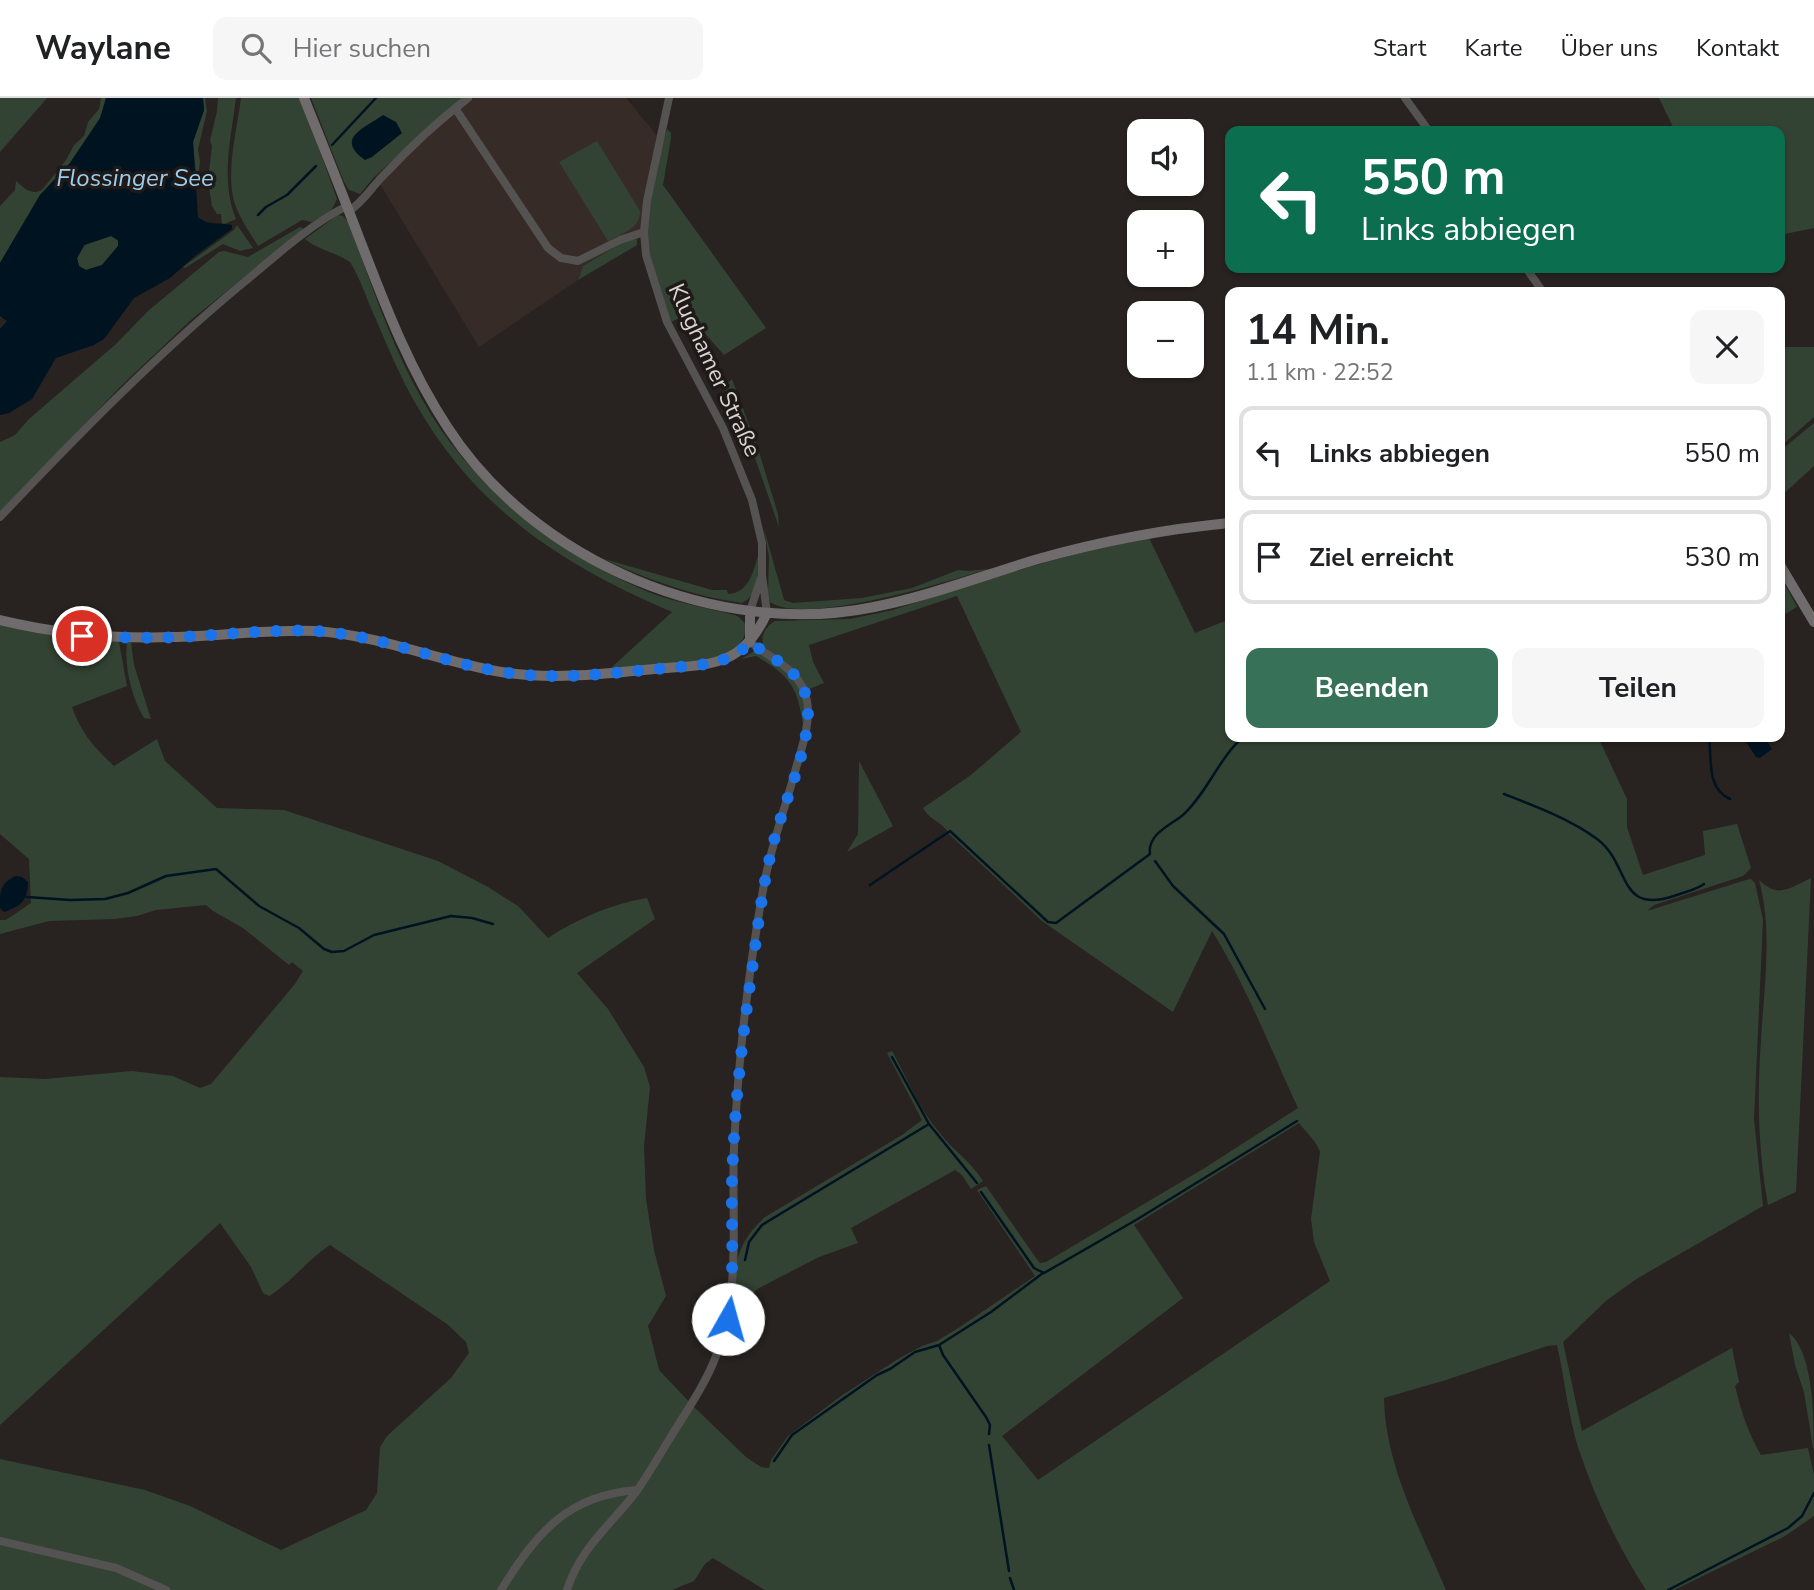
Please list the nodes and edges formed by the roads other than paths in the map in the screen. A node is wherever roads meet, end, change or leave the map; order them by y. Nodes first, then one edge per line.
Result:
1 (304, 98) edge
2 (468, 98) edge
3 (669, 98) edge
4 (1405, 98) edge
5 (456, 108) junction
6 (1425, 126) edge
7 (348, 209) junction
8 (644, 232) junction
9 (0, 517) edge
10 (1225, 524) edge
11 (1785, 573) edge
12 (762, 575) junction
13 (750, 611) junction
14 (767, 613) junction
15 (0, 620) edge
16 (1814, 622) edge
17 (750, 642) junction
18 (638, 1490) junction
19 (0, 1541) edge
20 (166, 1590) edge
21 (500, 1590) edge
22 (567, 1590) edge

1 - 7 main road
2 - 5 street
3 - 8 street, Klughamer Straße
4 - 6 street
5 - 7 street
5 - 8 street
7 - 9 street
7 - 13 main road
8 - 12 street, Klughamer Straße
10 - 14 main road
11 - 16 main road
12 - 13 street, Klughamer Straße
12 - 14 street, Klughamer Straße
13 - 14 main road
13 - 17 main road
14 - 17 main road
15 - 17 main road
17 - 18 street
18 - 21 street
18 - 22 street
19 - 20 street

